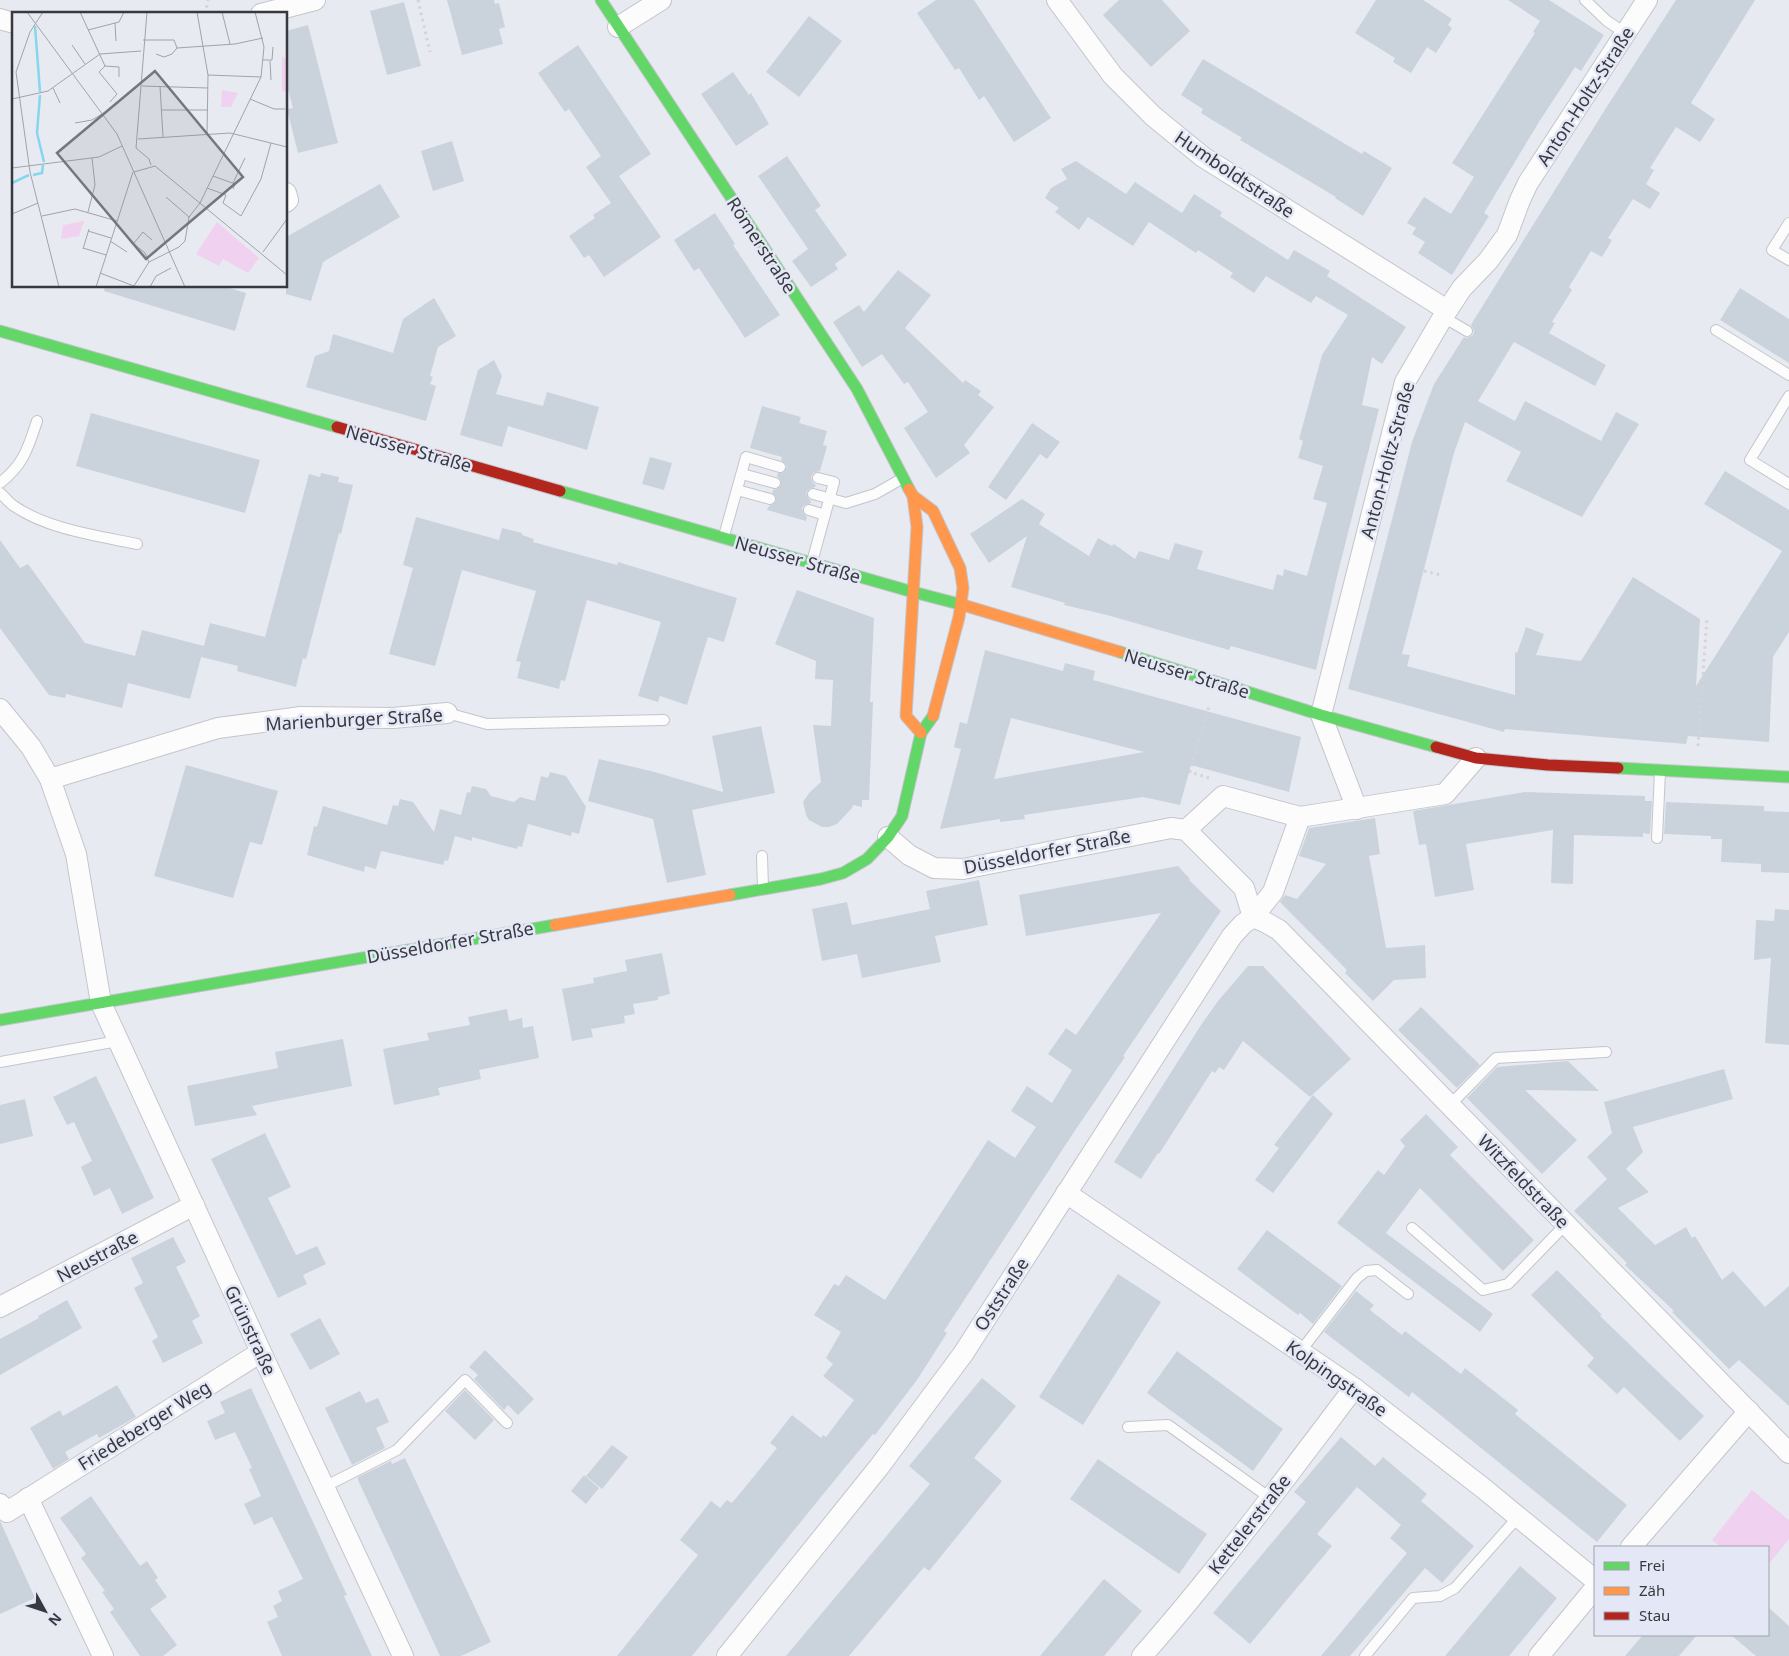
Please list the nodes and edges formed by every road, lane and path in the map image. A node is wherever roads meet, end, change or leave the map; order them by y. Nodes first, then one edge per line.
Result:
1 (316, 0) edge
2 (418, 0) edge
3 (601, 0) edge
4 (661, 0) edge
5 (1057, 0) edge
6 (1585, 0) edge
7 (1647, 0) edge
8 (269, 12) edge
9 (618, 27) junction
10 (1625, 33) junction
11 (430, 52) dead end
12 (1789, 223) edge
13 (1789, 260) edge
14 (1445, 313) junction
15 (1716, 330) dead end
16 (0, 331) edge
17 (1467, 331) dead end
18 (1789, 375) edge
19 (1789, 396) edge
20 (37, 421) dead end
21 (780, 467) dead end
22 (742, 474) junction
23 (903, 477) junction
24 (818, 478) dead end
25 (0, 483) edge
26 (775, 483) dead end
27 (1789, 484) edge
28 (737, 490) junction
29 (0, 493) edge
30 (813, 494) dead end
31 (913, 496) junction
32 (830, 498) junction
33 (770, 499) dead end
34 (809, 510) dead end
35 (825, 515) junction
36 (723, 538) junction
37 (137, 544) dead end
38 (811, 563) junction
39 (1424, 571) dead end
40 (1441, 575) dead end
41 (913, 592) junction
42 (961, 604) junction
43 (1707, 617) dead end
44 (1216, 681) junction
45 (0, 709) edge
46 (448, 713) joint
47 (1321, 715) junction
48 (664, 720) dead end
49 (921, 733) junction
50 (1476, 758) junction
51 (1660, 770) junction
52 (1696, 772) junction
53 (1789, 777) edge
54 (50, 779) junction
55 (1223, 796) junction
56 (1357, 809) junction
57 (1300, 817) junction
58 (1186, 830) junction
59 (888, 837) junction
60 (1657, 838) dead end
61 (762, 856) dead end
62 (763, 889) junction
63 (1253, 917) junction
64 (100, 1003) junction
65 (0, 1020) edge
66 (118, 1041) junction
67 (1606, 1052) dead end
68 (0, 1062) edge
69 (1450, 1105) junction
70 (1066, 1193) junction
71 (194, 1205) junction
72 (1566, 1224) junction
73 (1412, 1228) dead end
74 (1408, 1294) dead end
75 (0, 1307) edge
76 (261, 1352) junction
77 (1300, 1352) junction
78 (1354, 1388) junction
79 (1749, 1411) junction
80 (507, 1424) dead end
81 (1128, 1426) dead end
82 (1789, 1453) edge
83 (324, 1487) junction
84 (28, 1498) junction
85 (1270, 1498) junction
86 (0, 1504) edge
87 (1518, 1516) junction
88 (1632, 1546) edge
89 (1594, 1579) edge
90 (1594, 1589) edge
91 (735, 1653) edge
92 (102, 1656) edge
93 (403, 1656) edge
94 (1142, 1656) edge
95 (1365, 1656) edge
96 (1539, 1656) edge

1 - 8 street
2 - 11 path
3 - 9 main road, Römerstraße
4 - 9 street
5 - 14 street, Humboldtstraße
6 - 10 lane
7 - 10 street, Anton-Holtz-Straße
9 - 23 main road, Römerstraße
10 - 14 street, Anton-Holtz-Straße
12 - 13 lane
14 - 17 lane
14 - 47 street, Anton-Holtz-Straße
15 - 18 lane
16 - 36 main road, Neusser Straße
19 - 27 lane
20 - 25 lane
21 - 22 lane
22 - 26 lane
22 - 28 lane
23 - 31 main road, Römerstraße
23 - 32 lane
24 - 32 lane
28 - 33 lane
28 - 36 lane
29 - 37 lane
30 - 32 lane
31 - 41 main road, Römerstraße
31 - 42 main road, Römerstraße
32 - 35 lane
34 - 35 lane
35 - 38 lane
36 - 38 main road, Neusser Straße
38 - 41 main road, Neusser Straße
39 - 40 path
41 - 42 main road, Neusser Straße
41 - 49 main road
42 - 44 main road, Neusser Straße
42 - 49 main road, Düsseldorfer Straße
43 - 52 path
44 - 47 main road, Neusser Straße
44 - 55 path
45 - 54 street
46 - 48 lane, Marienburger Straße
46 - 54 street, Marienburger Straße
47 - 50 main road, Neusser Straße
47 - 56 street
49 - 59 main road, Düsseldorfer Straße
50 - 51 main road, Neusser Straße
50 - 56 street
51 - 52 main road
51 - 60 lane
52 - 53 main road
54 - 64 street
55 - 57 street
55 - 58 street
56 - 57 street
57 - 63 street
58 - 59 street, Düsseldorfer Straße
58 - 63 street
59 - 62 main road, Düsseldorfer Straße
61 - 62 lane
62 - 64 main road, Düsseldorfer Straße
63 - 69 street, Witzfeldstraße
63 - 70 street, Oststraße
64 - 65 main road, Düsseldorfer Straße
64 - 66 street, Grünstraße
66 - 68 lane
66 - 71 street, Grünstraße
67 - 69 lane
69 - 72 street, Witzfeldstraße
70 - 77 street, Kolpingstraße
70 - 91 street, Oststraße
71 - 75 street, Neustraße
71 - 76 street, Grünstraße
72 - 73 lane
72 - 79 street, Witzfeldstraße
74 - 77 lane
76 - 83 street, Grünstraße
76 - 84 street, Friedeberger Weg
77 - 78 street, Kolpingstraße
78 - 85 street, Kettelerstraße
78 - 87 street, Kolpingstraße
79 - 82 street, Witzfeldstraße
79 - 88 street
80 - 83 lane
81 - 85 lane
83 - 93 street, Grünstraße
84 - 86 street, Friedeberger Weg
84 - 92 street
85 - 94 street, Kettelerstraße
87 - 89 street, Kolpingstraße
87 - 95 lane
90 - 96 street

